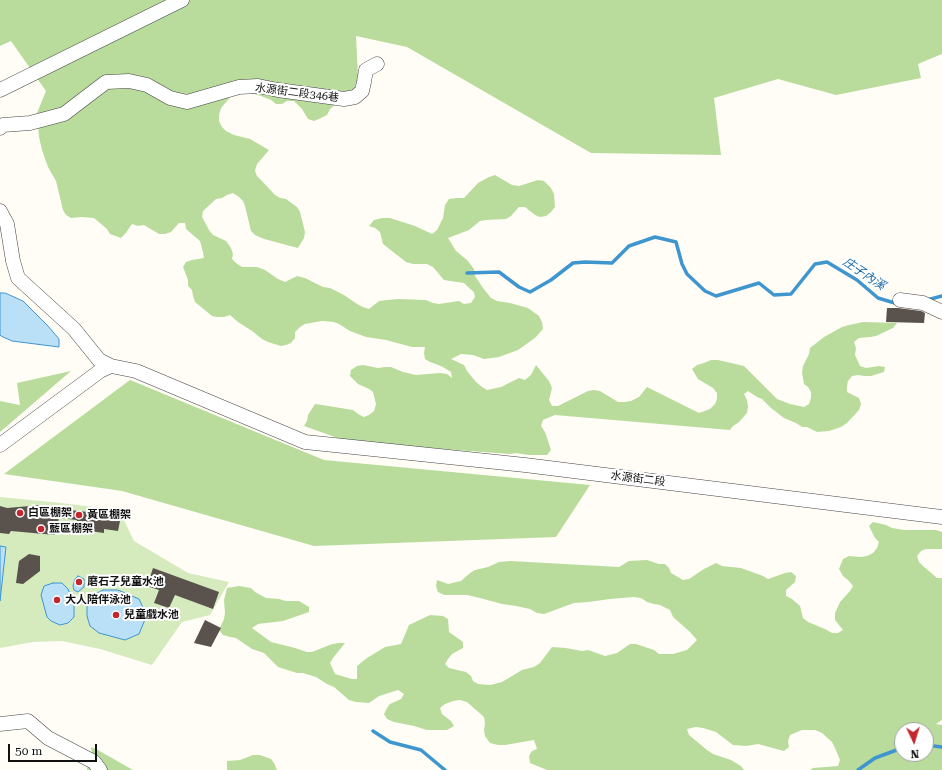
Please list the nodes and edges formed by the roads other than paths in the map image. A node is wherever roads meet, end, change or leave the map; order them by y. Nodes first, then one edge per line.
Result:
1 (182, 0) edge
2 (377, 64) dead end
3 (0, 90) edge
4 (0, 128) edge
5 (0, 212) edge
6 (900, 300) dead end
7 (942, 312) edge
8 (111, 366) junction
9 (0, 445) edge
10 (942, 517) edge
11 (0, 724) edge
12 (100, 770) edge

1 - 3 street
2 - 4 street, 水源街二段346巷
5 - 8 street
6 - 7 street
8 - 9 street
8 - 10 street, 水源街二段
11 - 12 street

